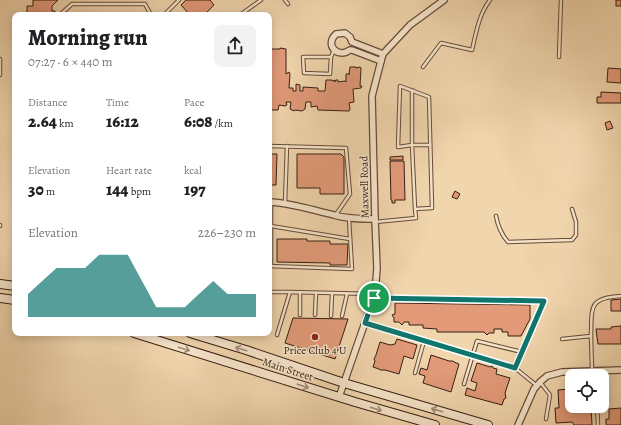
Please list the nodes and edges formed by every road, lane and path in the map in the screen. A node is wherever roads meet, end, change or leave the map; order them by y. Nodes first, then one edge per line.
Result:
1 (179, 0) edge
2 (261, 0) edge
3 (285, 0) edge
4 (490, 0) edge
5 (561, 0) edge
6 (442, 1) edge
7 (288, 4) dead end
8 (63, 12) edge
9 (149, 12) edge
10 (167, 12) edge
11 (244, 12) edge
12 (334, 50) junction
13 (383, 54) junction
14 (331, 57) junction
15 (559, 57) dead end
16 (0, 59) edge
17 (381, 62) junction
18 (423, 67) dead end
19 (0, 75) edge
20 (412, 90) junction
21 (430, 145) junction
22 (272, 146) edge
23 (287, 146) junction
24 (412, 146) junction
25 (272, 202) edge
26 (285, 203) junction
27 (415, 209) junction
28 (572, 209) dead end
29 (334, 216) junction
30 (496, 216) dead end
31 (349, 218) junction
32 (375, 221) junction
33 (272, 226) edge
34 (350, 239) junction
35 (272, 266) edge
36 (0, 284) edge
37 (12, 286) edge
38 (272, 292) edge
39 (290, 292) junction
40 (300, 292) junction
41 (316, 293) junction
42 (332, 293) junction
43 (347, 294) junction
44 (375, 296) junction
45 (621, 296) edge
46 (0, 298) edge
47 (12, 300) edge
48 (300, 315) dead end
49 (315, 315) dead end
50 (331, 316) dead end
51 (342, 316) dead end
52 (365, 323) junction
53 (277, 334) dead end
54 (144, 336) edge
55 (203, 336) edge
56 (591, 336) junction
57 (562, 339) dead end
58 (424, 341) junction
59 (522, 352) junction
60 (472, 355) junction
61 (515, 368) junction
62 (594, 369) edge
63 (621, 370) edge
64 (609, 371) edge
65 (565, 372) edge
66 (415, 373) dead end
67 (344, 383) junction
68 (464, 384) dead end
69 (538, 384) junction
70 (339, 397) junction
71 (597, 413) edge
72 (546, 419) dead end
73 (435, 425) edge
74 (488, 425) edge
75 (518, 425) edge
76 (598, 425) edge

1 - 10 lane
2 - 11 lane
3 - 7 lane
4 - 18 lane
5 - 15 lane
6 - 13 street, Maxwell Road
8 - 9 lane
12 - 13 street
12 - 14 lane
12 - 17 street
13 - 17 street, Maxwell Road
14 - 14 lane
16 - 19 lane
17 - 32 street, Maxwell Road
20 - 21 lane
20 - 24 lane
20 - 24 lane
21 - 24 lane
21 - 27 lane
22 - 23 lane
23 - 26 lane
23 - 29 lane
24 - 27 lane
25 - 26 street
26 - 29 street
27 - 32 lane
28 - 30 lane
29 - 31 street
31 - 32 street
31 - 34 lane
32 - 44 street, Maxwell Road
33 - 34 lane
34 - 35 lane
36 - 37 main road
38 - 39 lane
39 - 40 lane
39 - 53 lane
40 - 41 lane
40 - 48 lane
41 - 42 lane
41 - 49 lane
42 - 43 lane
42 - 50 lane
43 - 44 lane
43 - 51 lane
44 - 52 street, Maxwell Road
44 - 59 lane
45 - 56 lane
46 - 47 main road
52 - 58 lane
52 - 67 street, Maxwell Road
54 -> 70 main road, Main Street
67 -> 55 main road, Main Street
56 - 57 lane
56 - 62 lane
58 - 60 lane
58 - 66 lane
59 - 60 lane
59 - 61 lane
60 - 61 lane
60 - 68 lane
61 - 69 lane
63 - 64 street
65 - 69 street
67 - 70 street, Maxwell Road
74 -> 67 main road, Main Street
69 - 72 lane
69 - 75 street
70 -> 73 main road, Main Street
71 - 76 lane

